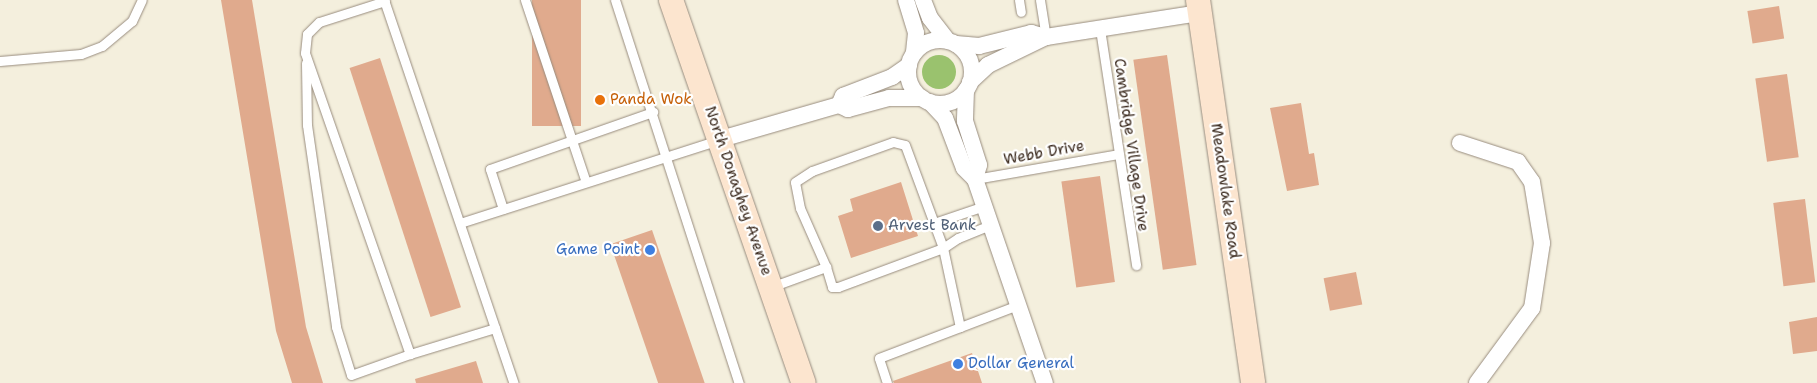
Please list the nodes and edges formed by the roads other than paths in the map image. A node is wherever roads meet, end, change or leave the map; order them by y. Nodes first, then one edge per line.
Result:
1 (142, 0) edge
2 (385, 0) edge
3 (525, 0) edge
4 (615, 0) edge
5 (671, 0) edge
6 (906, 0) edge
7 (923, 0) edge
8 (1019, 0) edge
9 (1040, 0) edge
10 (1199, 7) edge
11 (1021, 12) dead end
12 (1100, 29) junction
13 (1046, 37) junction
14 (952, 42) junction
15 (305, 53) junction
16 (3, 58) edge
17 (911, 59) junction
18 (968, 86) junction
19 (926, 100) junction
20 (839, 105) junction
21 (653, 112) junction
22 (721, 139) junction
23 (572, 140) junction
24 (1460, 143) dead end
25 (1118, 154) junction
26 (668, 156) junction
27 (975, 179) junction
28 (586, 182) junction
29 (984, 206) junction
30 (503, 209) junction
31 (460, 223) junction
32 (934, 223) junction
33 (991, 224) junction
34 (943, 248) junction
35 (1136, 265) dead end
36 (826, 267) junction
37 (771, 287) junction
38 (1018, 305) junction
39 (960, 327) junction
40 (496, 328) junction
41 (410, 354) junction
42 (514, 383) edge
43 (739, 383) edge
44 (804, 383) edge
45 (888, 383) edge
46 (1045, 383) edge
47 (1253, 383) edge
48 (1478, 383) edge

1 - 16 lane
2 - 15 lane
2 - 31 lane
3 - 23 lane
4 - 21 lane
5 - 22 street, North Donaghey Avenue
6 - 17 street
7 - 14 street
8 - 11 lane
9 - 13 lane
10 - 12 street
10 - 47 street, Meadowlake Road
12 - 13 street
12 - 25 lane, Cambridge Village Drive
13 - 14 street
13 - 18 street
14 - 17 street
14 - 18 street
15 - 41 lane
15 - 41 lane
17 - 19 street
17 - 20 street
18 - 19 street
18 - 27 street
19 - 20 street
19 - 27 street
20 - 22 street
21 - 23 lane
21 - 26 lane
22 - 26 lane
22 - 37 street, North Donaghey Avenue
23 - 28 lane
23 - 30 lane
24 - 48 street
25 - 27 lane, Webb Drive
25 - 35 lane, Cambridge Village Drive
26 - 28 lane
26 - 43 lane
27 - 29 street
28 - 30 lane
29 - 32 lane
29 - 33 street
30 - 31 lane
31 - 40 lane
32 - 34 lane
32 - 36 lane
33 - 34 lane
33 - 38 street
34 - 36 lane
34 - 39 lane
36 - 37 lane
37 - 44 street, North Donaghey Avenue
38 - 39 lane
38 - 46 street
39 - 45 lane
40 - 41 lane
40 - 42 lane

